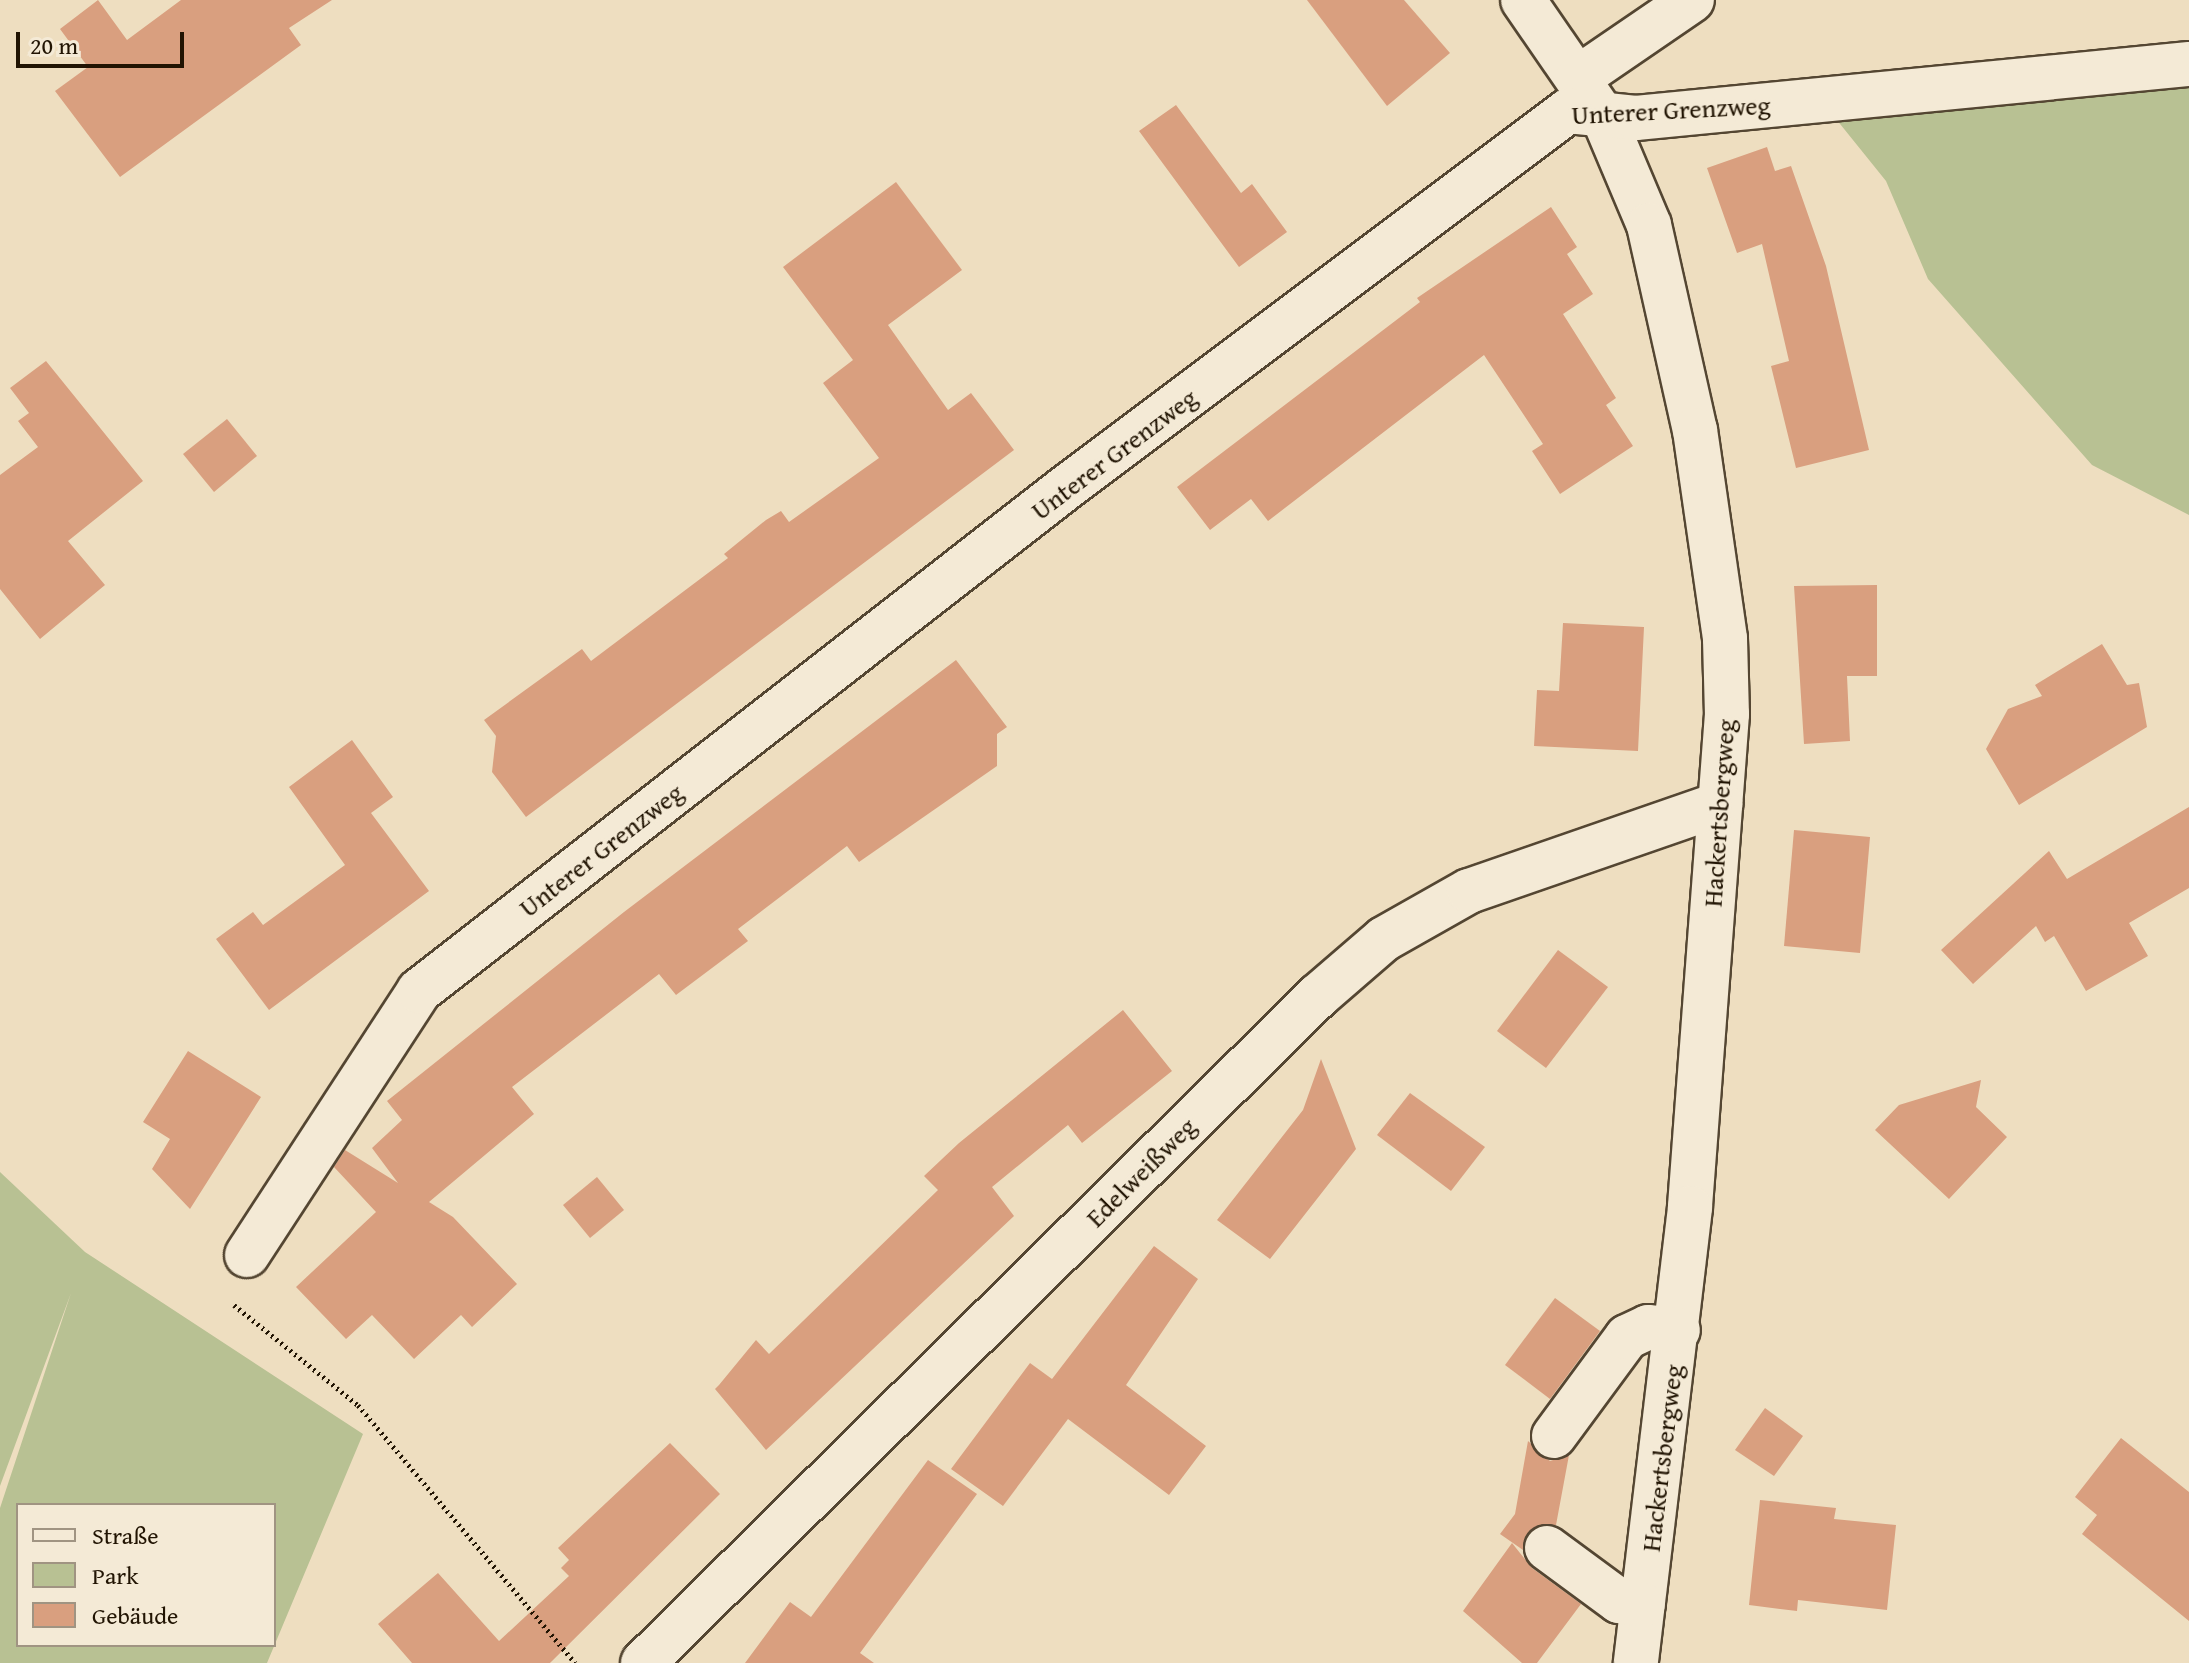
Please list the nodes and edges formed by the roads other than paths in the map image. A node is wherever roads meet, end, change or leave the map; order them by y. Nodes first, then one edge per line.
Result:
1 (1523, 0) edge
2 (1692, 0) edge
3 (2189, 64) edge
4 (1578, 78) junction
5 (1603, 116) junction
6 (1720, 804) junction
7 (247, 1255) road end
8 (1678, 1330) junction
9 (1554, 1436) dead end
10 (1547, 1548) dead end
11 (1647, 1630) edge
12 (643, 1662) edge

1 - 4 street, Hackertsbergweg
2 - 4 street
3 - 5 street, Unterer Grenzweg
4 - 5 street, Hackertsbergweg
5 - 6 street, Hackertsbergweg
5 - 7 street, Unterer Grenzweg
6 - 8 street, Hackertsbergweg
6 - 12 street, Edelweißweg
8 - 9 street
8 - 11 street, Hackertsbergweg
10 - 11 street

